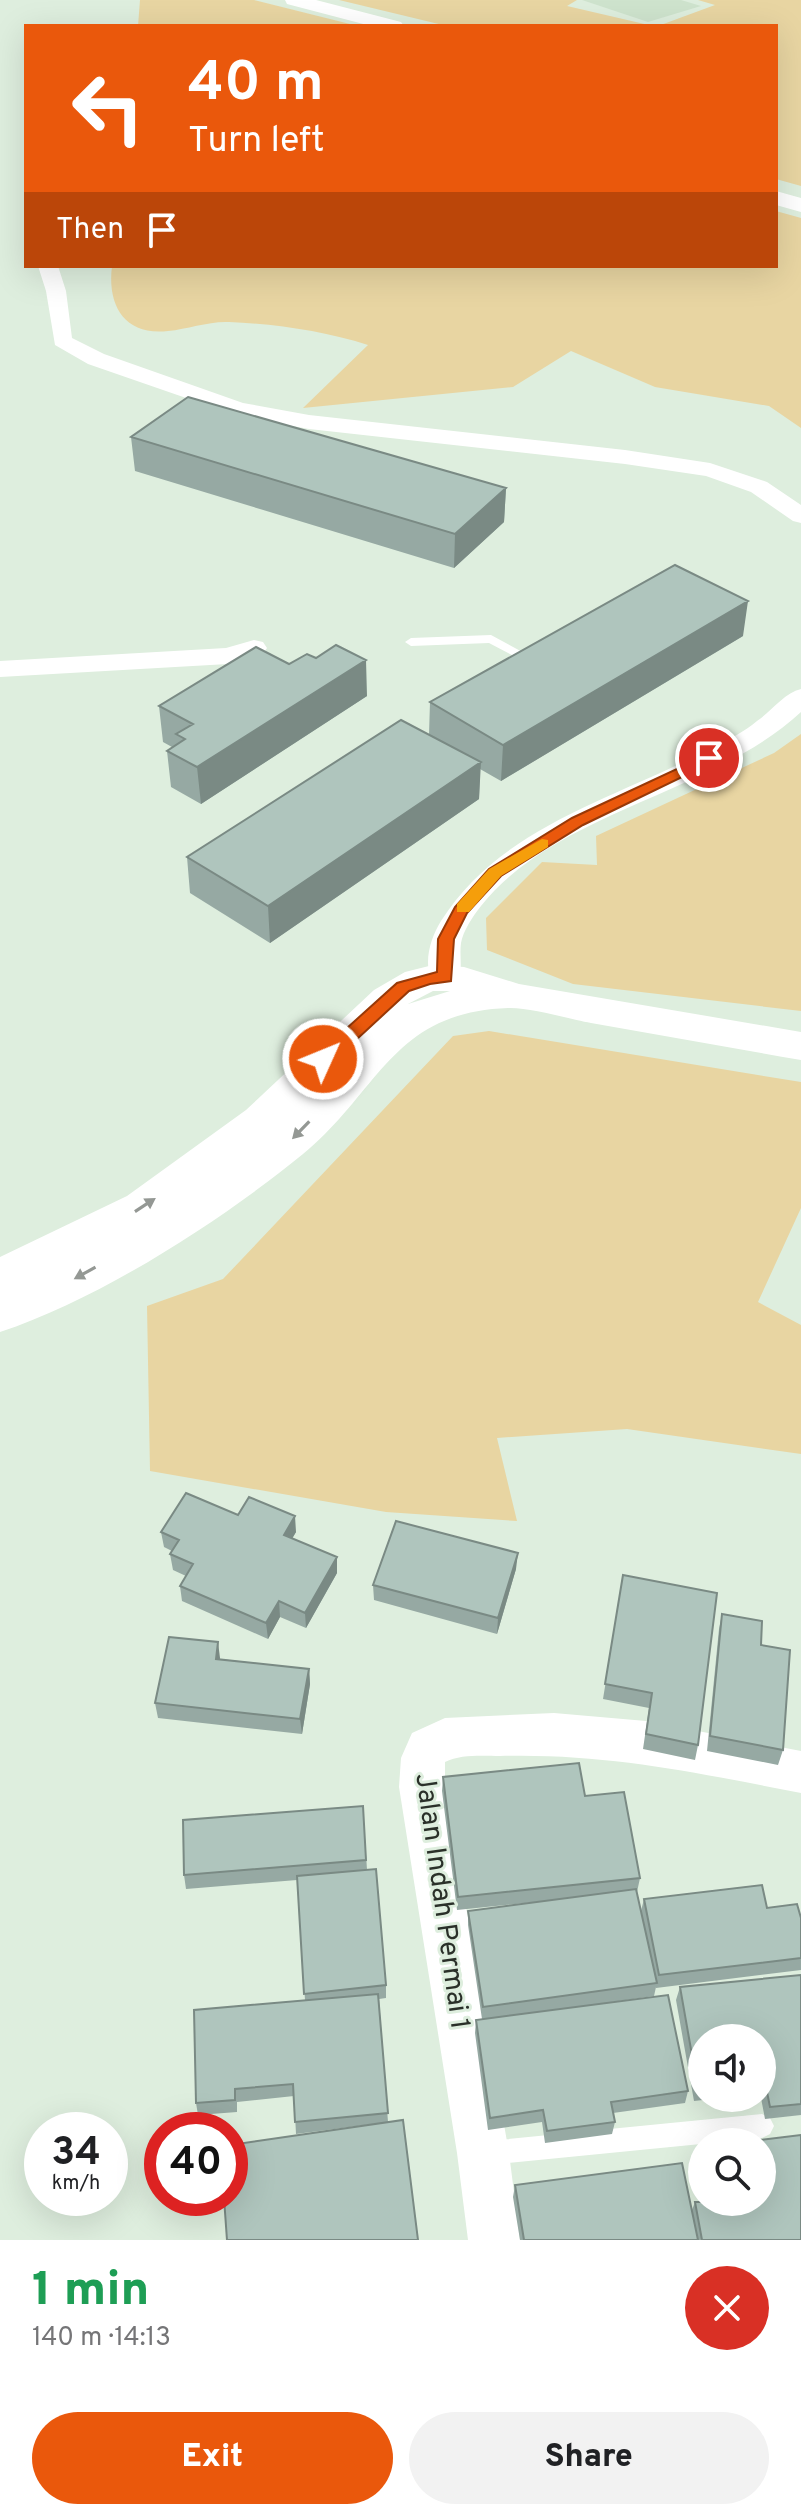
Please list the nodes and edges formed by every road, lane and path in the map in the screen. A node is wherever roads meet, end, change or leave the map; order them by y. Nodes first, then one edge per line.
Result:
1 (294, 0) edge
2 (386, 24) edge
3 (778, 199) edge
4 (801, 205) edge
5 (49, 268) edge
6 (801, 516) edge
7 (411, 642) dead end
8 (254, 648) edge
9 (533, 661) edge
10 (0, 669) edge
11 (801, 697) edge
12 (445, 977) junction
13 (513, 996) junction
14 (801, 1046) edge
15 (0, 1277) edge
16 (0, 1314) edge
17 (801, 1772) edge
18 (762, 2126) dead end
19 (483, 2153) junction
20 (494, 2240) edge

1 - 2 street
3 - 4 street
5 - 6 street
7 - 9 lane
8 - 10 street
11 - 12 street
12 - 13 street
15 -> 12 street
13 - 14 street
13 -> 16 street
17 - 19 street, Jalan Indah Permai 1
18 - 19 lane
19 - 20 street, Jalan Indah Permai 1

